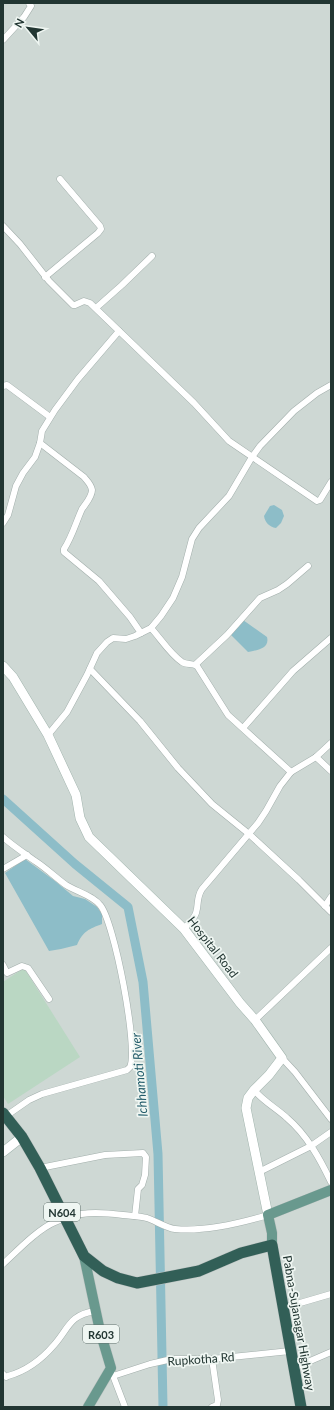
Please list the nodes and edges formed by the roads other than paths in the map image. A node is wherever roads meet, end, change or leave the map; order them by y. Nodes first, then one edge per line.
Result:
1 (29, 3) edge
2 (3, 40) edge
3 (60, 179) dead end
4 (3, 226) edge
5 (152, 256) dead end
6 (45, 276) junction
7 (96, 308) junction
8 (120, 331) junction
9 (331, 385) edge
10 (3, 386) edge
11 (50, 417) junction
12 (40, 443) junction
13 (252, 457) junction
14 (331, 482) edge
15 (3, 522) edge
16 (308, 566) dead end
17 (151, 628) junction
18 (141, 633) junction
19 (331, 638) edge
20 (196, 664) junction
21 (3, 666) edge
22 (90, 669) junction
23 (243, 728) junction
24 (48, 735) junction
25 (331, 743) edge
26 (316, 757) junction
27 (331, 771) edge
28 (291, 772) junction
29 (249, 834) junction
30 (3, 837) edge
31 (27, 855) junction
32 (3, 869) edge
33 (331, 897) edge
34 (325, 906) junction
35 (331, 912) edge
36 (184, 929) junction
37 (331, 948) edge
38 (3, 965) edge
39 (5, 974) edge
40 (49, 999) dead end
41 (255, 1020) junction
42 (282, 1058) junction
43 (254, 1090) junction
44 (4, 1114) edge
45 (331, 1119) edge
46 (331, 1132) edge
47 (22, 1137) junction
48 (312, 1146) junction
49 (3, 1152) edge
50 (40, 1168) junction
51 (259, 1172) junction
52 (331, 1182) edge
53 (331, 1190) edge
54 (268, 1214) junction
55 (135, 1216) junction
56 (65, 1218) junction
57 (272, 1245) junction
58 (84, 1256) junction
59 (3, 1264) edge
60 (331, 1294) edge
61 (283, 1308) junction
62 (95, 1311) junction
63 (290, 1351) junction
64 (331, 1352) edge
65 (212, 1359) junction
66 (294, 1368) junction
67 (112, 1372) junction
68 (3, 1374) edge
69 (88, 1407) edge
70 (125, 1407) edge
71 (212, 1407) edge
72 (301, 1407) edge

1 - 2 street
3 - 6 street
4 - 6 street
5 - 7 street
6 - 7 street
7 - 8 street
8 - 11 street
8 - 13 street
9 - 13 street
10 - 11 street
11 - 12 street
12 - 15 street
12 - 18 street
13 - 14 street
13 - 17 street
16 - 20 street
17 - 18 street
17 - 20 street
18 - 22 street
19 - 23 street
20 - 23 street
21 - 24 main road, Hospital Road
22 - 24 street
22 - 29 street
23 - 28 street
24 - 36 main road, Hospital Road
25 - 26 street
26 - 27 street
26 - 28 street
28 - 29 street
29 - 34 street
29 - 36 street
30 - 31 street
31 - 32 street
31 - 44 street
33 - 34 street
34 - 35 street
36 - 41 main road, Hospital Road
37 - 41 street
38 - 39 street
39 - 40 street
41 - 42 main road, Hospital Road
42 - 43 main road
42 - 45 street
43 - 48 street
43 - 51 main road
44 - 47 highway, N604
46 - 48 street
47 - 49 main road
47 - 50 highway, N604
48 - 51 street
48 - 52 street
50 - 55 street
50 - 56 highway, N604
51 - 54 main road
53 - 54 main road
54 - 55 street
54 - 57 main road
55 - 56 street
56 - 58 highway, N604
56 - 59 street
57 - 58 highway, N604
57 - 61 highway, Pabna-Sujanagar Highway
58 - 62 main road, R603
60 - 61 street
61 - 63 highway, Pabna-Sujanagar Highway
62 - 67 main road, R603
62 - 68 street
63 - 65 street, Rupkotha Rd
63 - 66 highway, Pabna-Sujanagar Highway
64 - 66 street
65 - 67 street, Rupkotha Rd
65 - 71 street
66 - 72 highway, Pabna-Sujanagar Highway
67 - 69 main road
67 - 70 street

